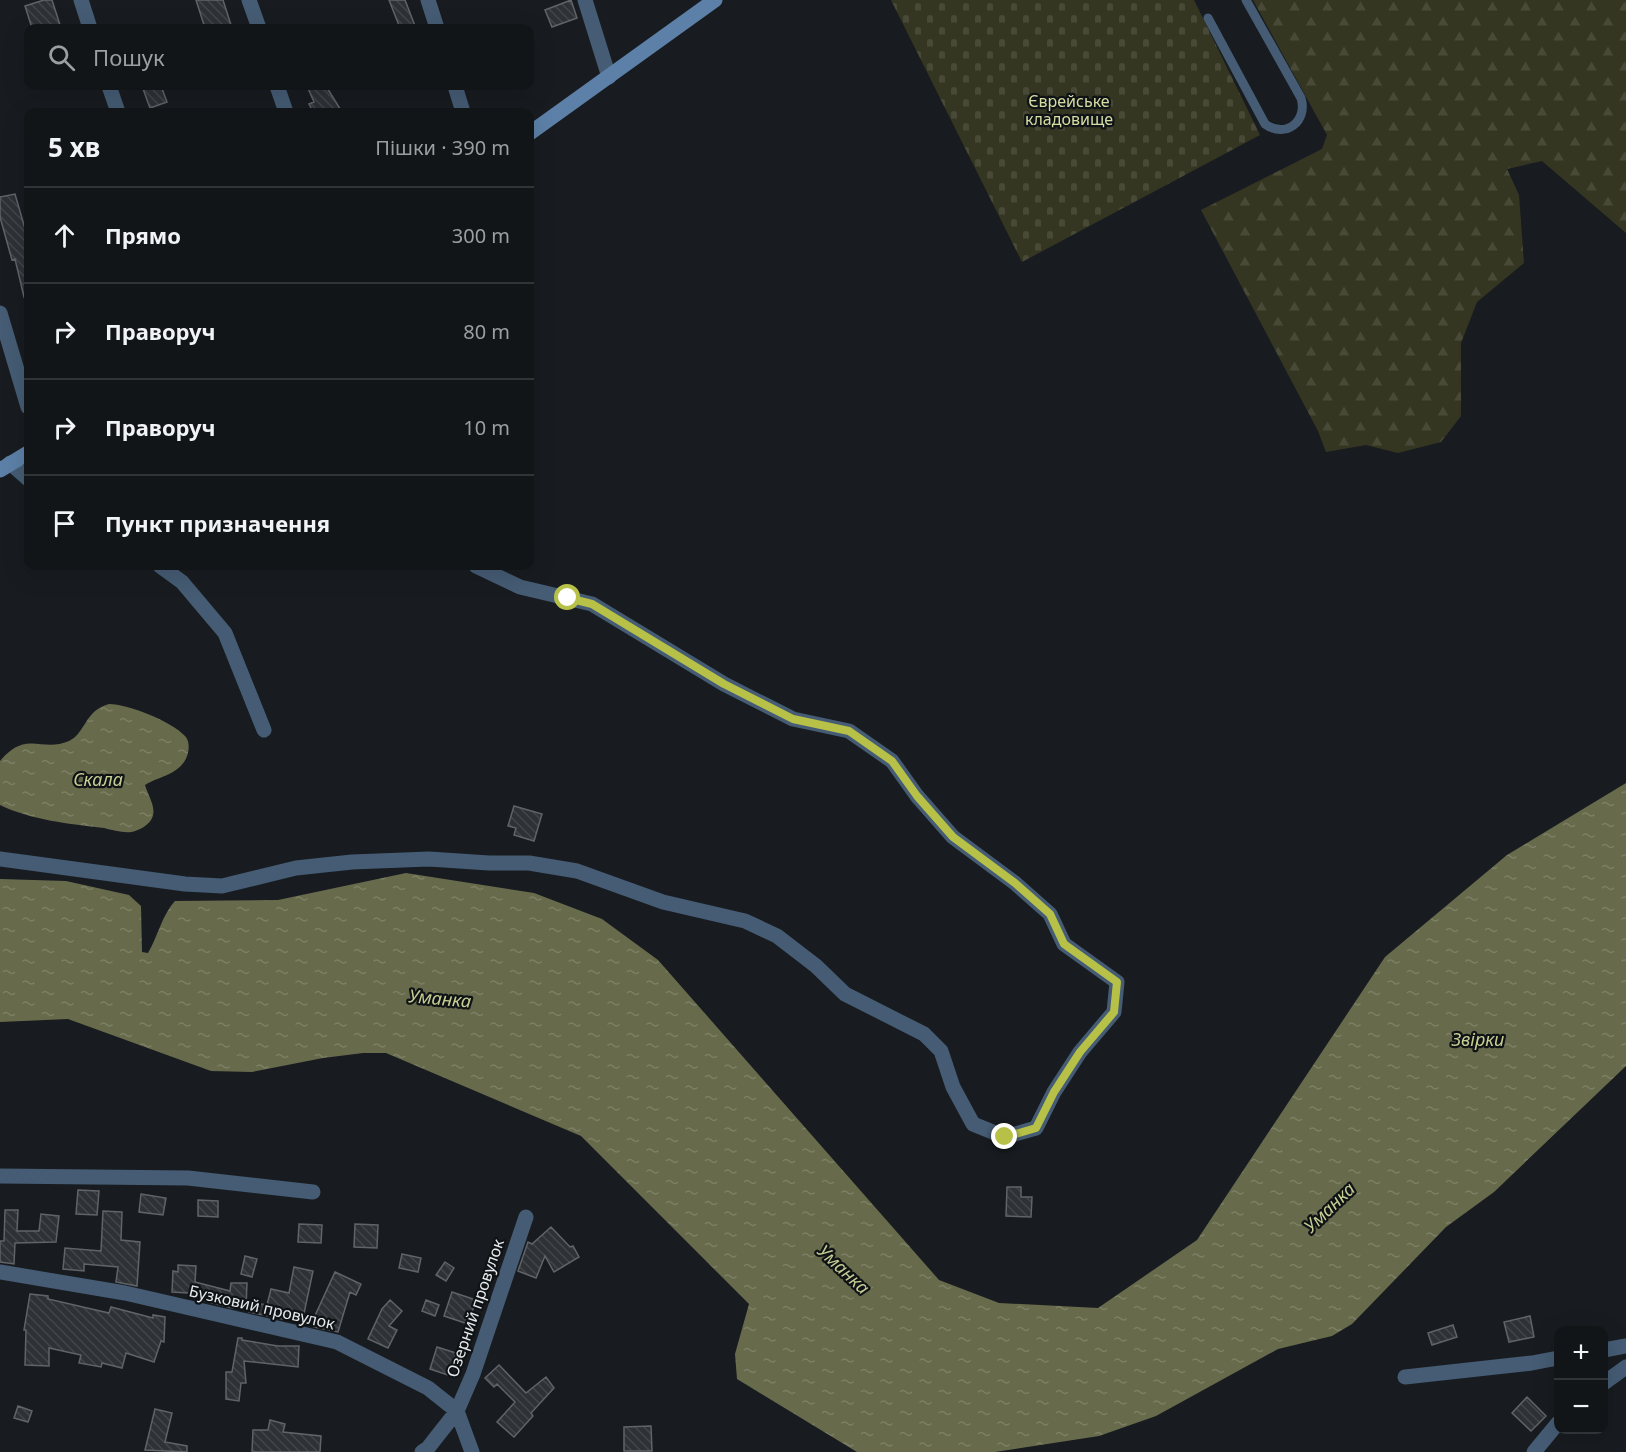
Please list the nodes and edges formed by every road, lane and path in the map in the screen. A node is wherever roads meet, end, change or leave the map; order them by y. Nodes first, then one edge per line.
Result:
1 (81, 0) edge
2 (249, 0) edge
3 (428, 0) edge
4 (585, 0) edge
5 (715, 0) edge
6 (1246, 0) edge
7 (1208, 18) dead end
8 (89, 24) edge
9 (258, 24) edge
10 (436, 24) edge
11 (609, 77) junction
12 (110, 90) edge
13 (278, 90) edge
14 (456, 90) edge
15 (117, 108) edge
16 (285, 108) edge
17 (462, 108) edge
18 (534, 130) edge
19 (1, 317) edge
20 (24, 394) edge
21 (24, 455) edge
22 (5, 467) edge
23 (24, 477) edge
24 (166, 570) edge
25 (484, 570) edge
26 (264, 730) dead end
27 (0, 859) edge
28 (0, 1176) edge
29 (313, 1192) dead end
30 (526, 1217) dead end
31 (0, 1272) edge
32 (1626, 1346) edge
33 (1608, 1349) edge
34 (1554, 1359) edge
35 (1626, 1368) edge
36 (1405, 1377) dead end
37 (1608, 1380) edge
38 (457, 1410) junction
39 (1554, 1428) edge
40 (422, 1452) edge
41 (472, 1452) edge
42 (1534, 1452) edge

1 - 8 street
2 - 9 street
3 - 10 street
4 - 11 street
5 - 11 main road
6 - 7 lane
11 - 18 main road
12 - 15 street
13 - 16 street
14 - 17 street
19 - 20 street
21 - 22 main road
22 - 23 street
24 - 26 street
25 - 27 street
28 - 29 street
30 - 38 street, Озерний провулок
31 - 38 street, Бузковий провулок
32 - 33 street
34 - 36 street
35 - 37 street
38 - 40 street, Озерний провулок
38 - 41 street
39 - 42 street

